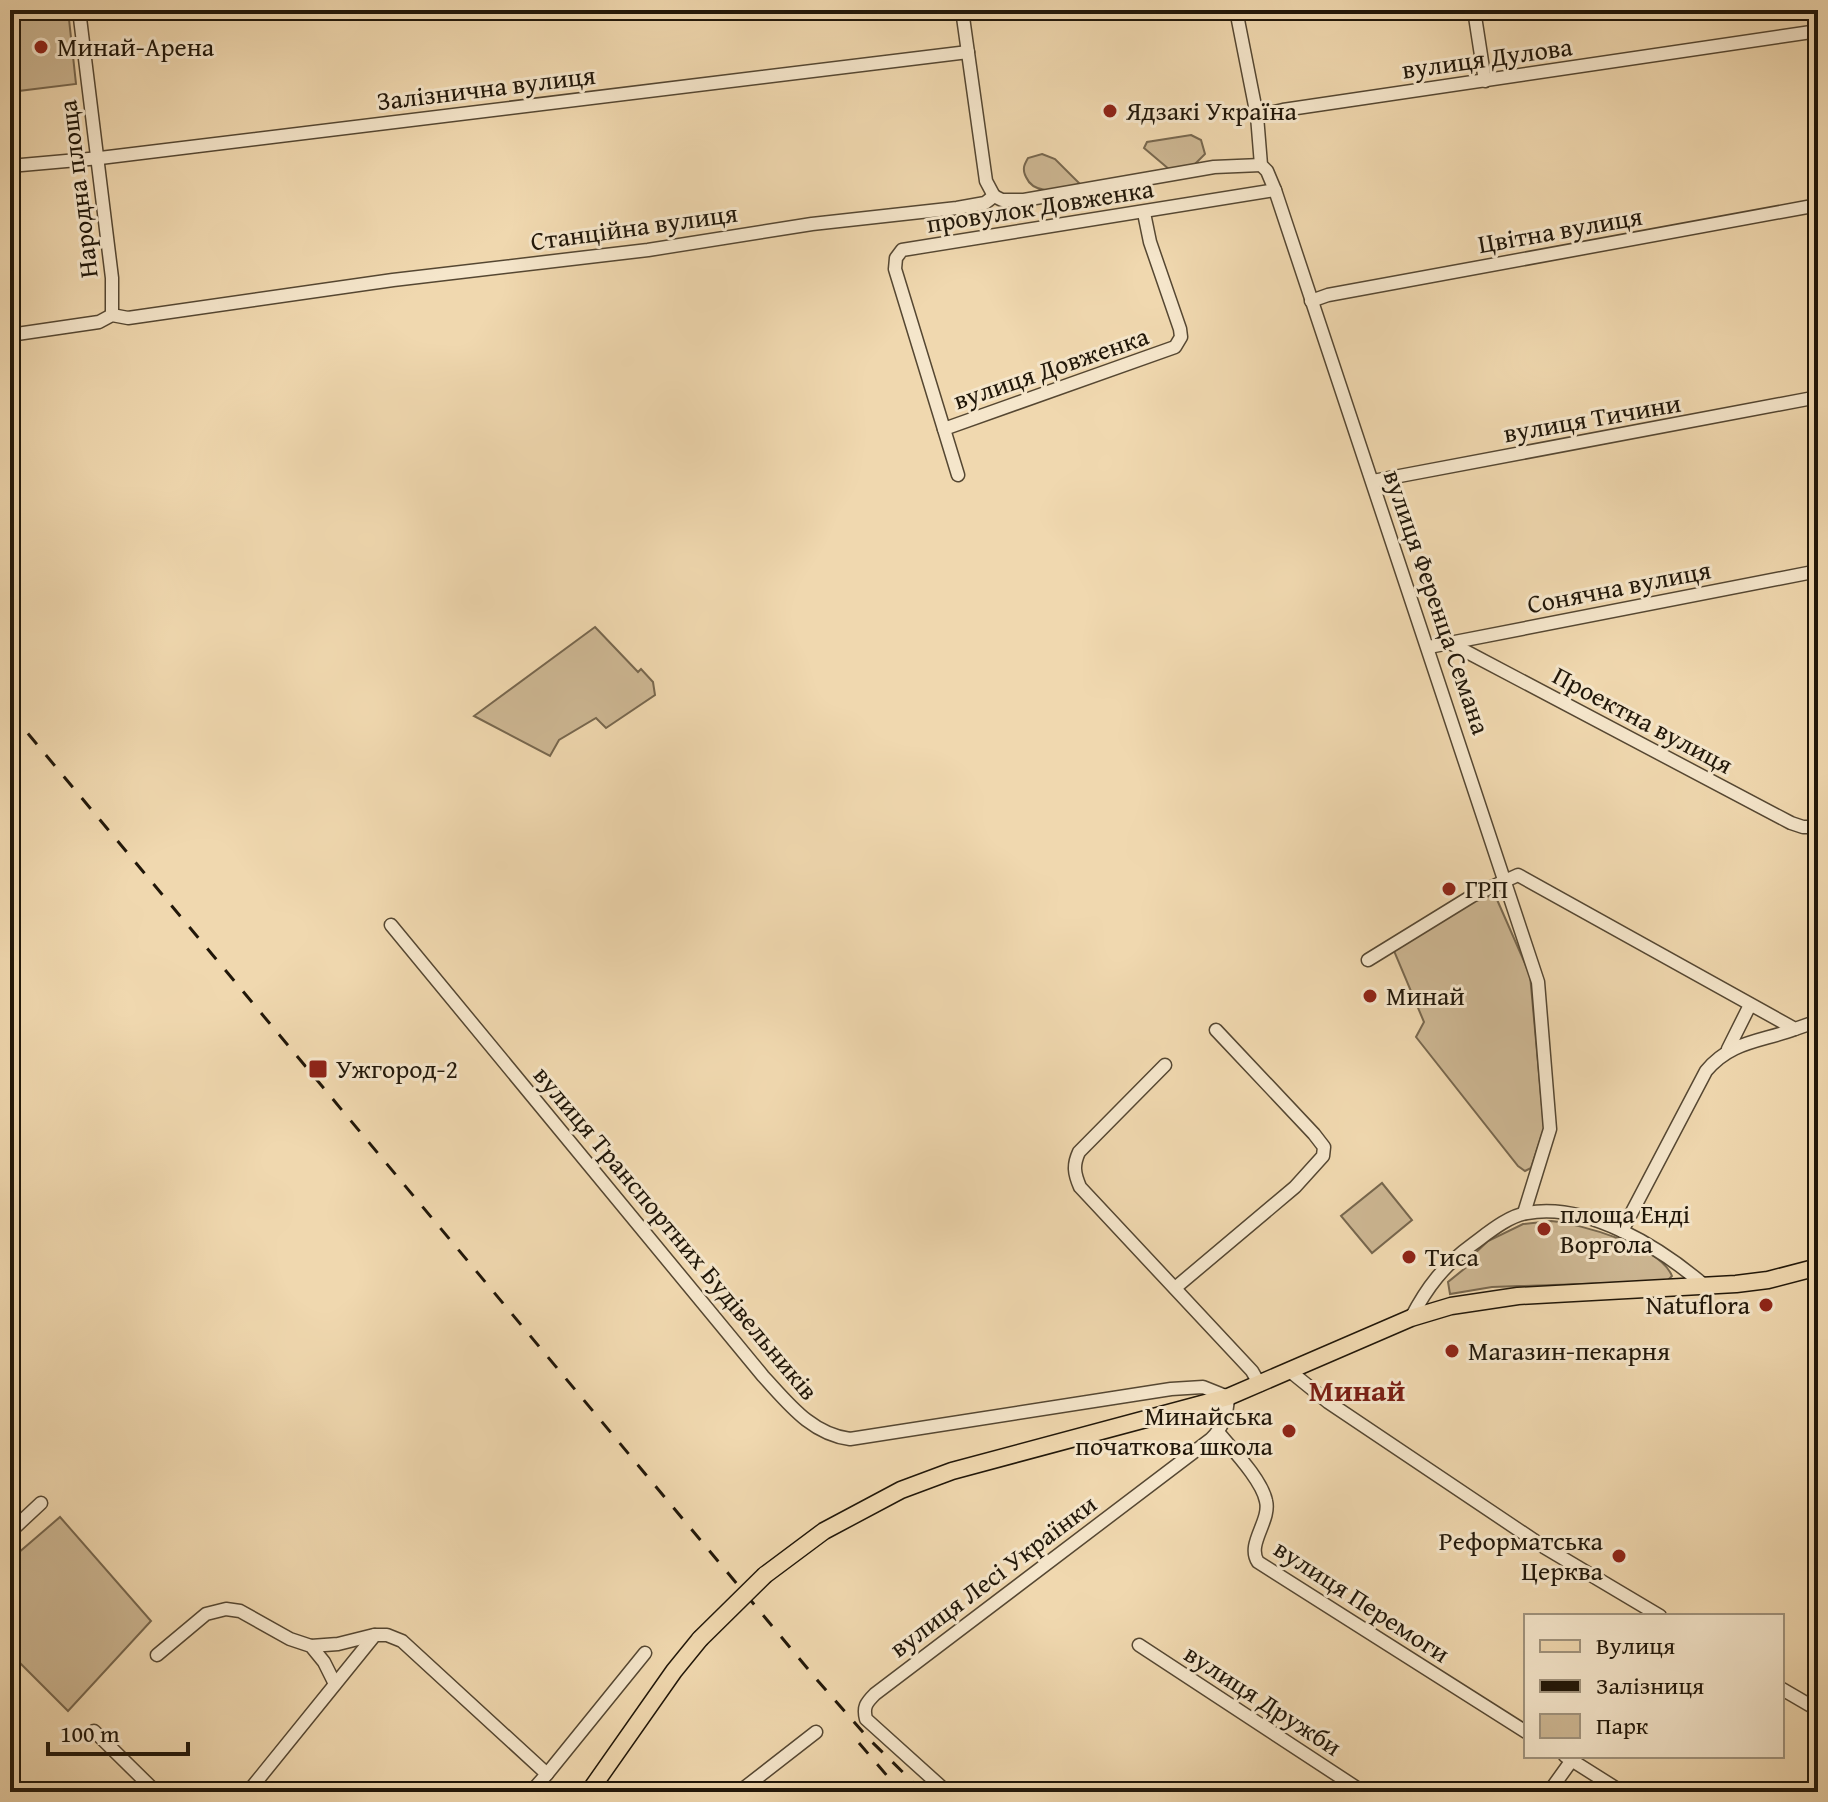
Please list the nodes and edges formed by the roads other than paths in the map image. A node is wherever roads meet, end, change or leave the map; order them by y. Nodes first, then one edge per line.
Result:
1 (79, 10) edge
2 (962, 10) edge
3 (1236, 10) edge
4 (1474, 10) edge
5 (1818, 31) edge
6 (968, 52) junction
7 (1485, 81) junction
8 (1257, 116) junction
9 (96, 158) junction
10 (1261, 165) junction
11 (10, 166) edge
12 (1275, 190) junction
13 (994, 196) junction
14 (1818, 205) edge
15 (1144, 213) junction
16 (1311, 301) junction
17 (112, 315) junction
18 (10, 335) edge
19 (1818, 397) edge
20 (944, 429) junction
21 (958, 475) dead end
22 (1373, 481) junction
23 (1818, 571) edge
24 (1450, 643) junction
25 (1429, 647) junction
26 (1818, 827) edge
27 (1506, 879) junction
28 (391, 925) dead end
29 (1368, 960) dead end
30 (1750, 1005) junction
31 (1818, 1021) edge
32 (1795, 1029) junction
33 (1216, 1030) dead end
34 (1728, 1049) junction
35 (1165, 1065) dead end
36 (1524, 1213) junction
37 (1622, 1231) junction
38 (1818, 1267) edge
39 (1705, 1286) junction
40 (1175, 1288) junction
41 (1411, 1318) junction
42 (1291, 1372) junction
43 (1260, 1385) junction
44 (1228, 1397) junction
45 (1218, 1432) junction
46 (41, 1503) dead end
47 (10, 1532) edge
48 (1657, 1614) edge
49 (375, 1635) junction
50 (1139, 1645) dead end
51 (311, 1646) junction
52 (645, 1653) dead end
53 (157, 1655) dead end
54 (335, 1684) junction
55 (1784, 1690) edge
56 (1818, 1710) edge
57 (94, 1731) dead end
58 (1524, 1731) edge
59 (816, 1732) dead end
60 (1568, 1758) edge
61 (547, 1774) junction
62 (156, 1792) edge
63 (248, 1792) edge
64 (531, 1792) edge
65 (589, 1792) edge
66 (739, 1792) edge
67 (947, 1792) edge
68 (1363, 1792) edge
69 (1549, 1792) edge
70 (1622, 1792) edge

1 - 9 street, Народна площа
2 - 6 street
3 - 8 street, вулиця Ференца Семана
4 - 7 street
5 - 7 street, вулиця Дулова
6 - 9 street, Залізнична вулиця
6 - 13 street
7 - 8 street, вулиця Дулова
8 - 10 street, вулиця Ференца Семана
9 - 11 street, Залізнична вулиця
9 - 17 street, Народна площа
10 - 12 street, вулиця Ференца Семана
10 - 13 street, Станційна вулиця
12 - 15 street, провулок Довженка
12 - 16 street, вулиця Ференца Семана
13 - 17 street, Станційна вулиця
14 - 16 street, Цвітна вулиця
15 - 20 street, вулиця Довженка
15 - 20 street, провулок Довженка
16 - 22 street, вулиця Ференца Семана
17 - 18 street, Станційна вулиця
19 - 22 street, вулиця Тичини
20 - 21 street, провулок Довженка
22 - 25 street, вулиця Ференца Семана
23 - 24 street, Сонячна вулиця
24 - 25 street, Сонячна вулиця
24 - 26 street, Проектна вулиця
25 - 27 street, вулиця Ференца Семана
27 - 29 street
27 - 30 street
27 - 36 street, вулиця Ференца Семана
28 - 44 street, вулиця Транспортних Будівельників
30 - 32 street
30 - 34 street
31 - 32 street
32 - 34 street
33 - 40 street
34 - 37 street
35 - 40 street
36 - 37 street
36 - 41 street
37 - 39 street
38 - 39 main road
39 - 41 main road
40 - 43 street
41 - 42 main road
42 - 43 main road
42 - 48 street
43 - 44 main road
44 - 45 street
44 - 65 main road, bridge
45 - 58 street, вулиця Перемоги
45 - 67 street, вулиця Лесі Українки
46 - 47 street
49 - 51 street
49 - 54 street
49 - 61 street
50 - 68 street, вулиця Дружби
51 - 53 street
51 - 54 street
52 - 61 street
54 - 63 street
55 - 56 street
57 - 62 street
59 - 66 street
60 - 69 street
60 - 70 street
61 - 64 street

